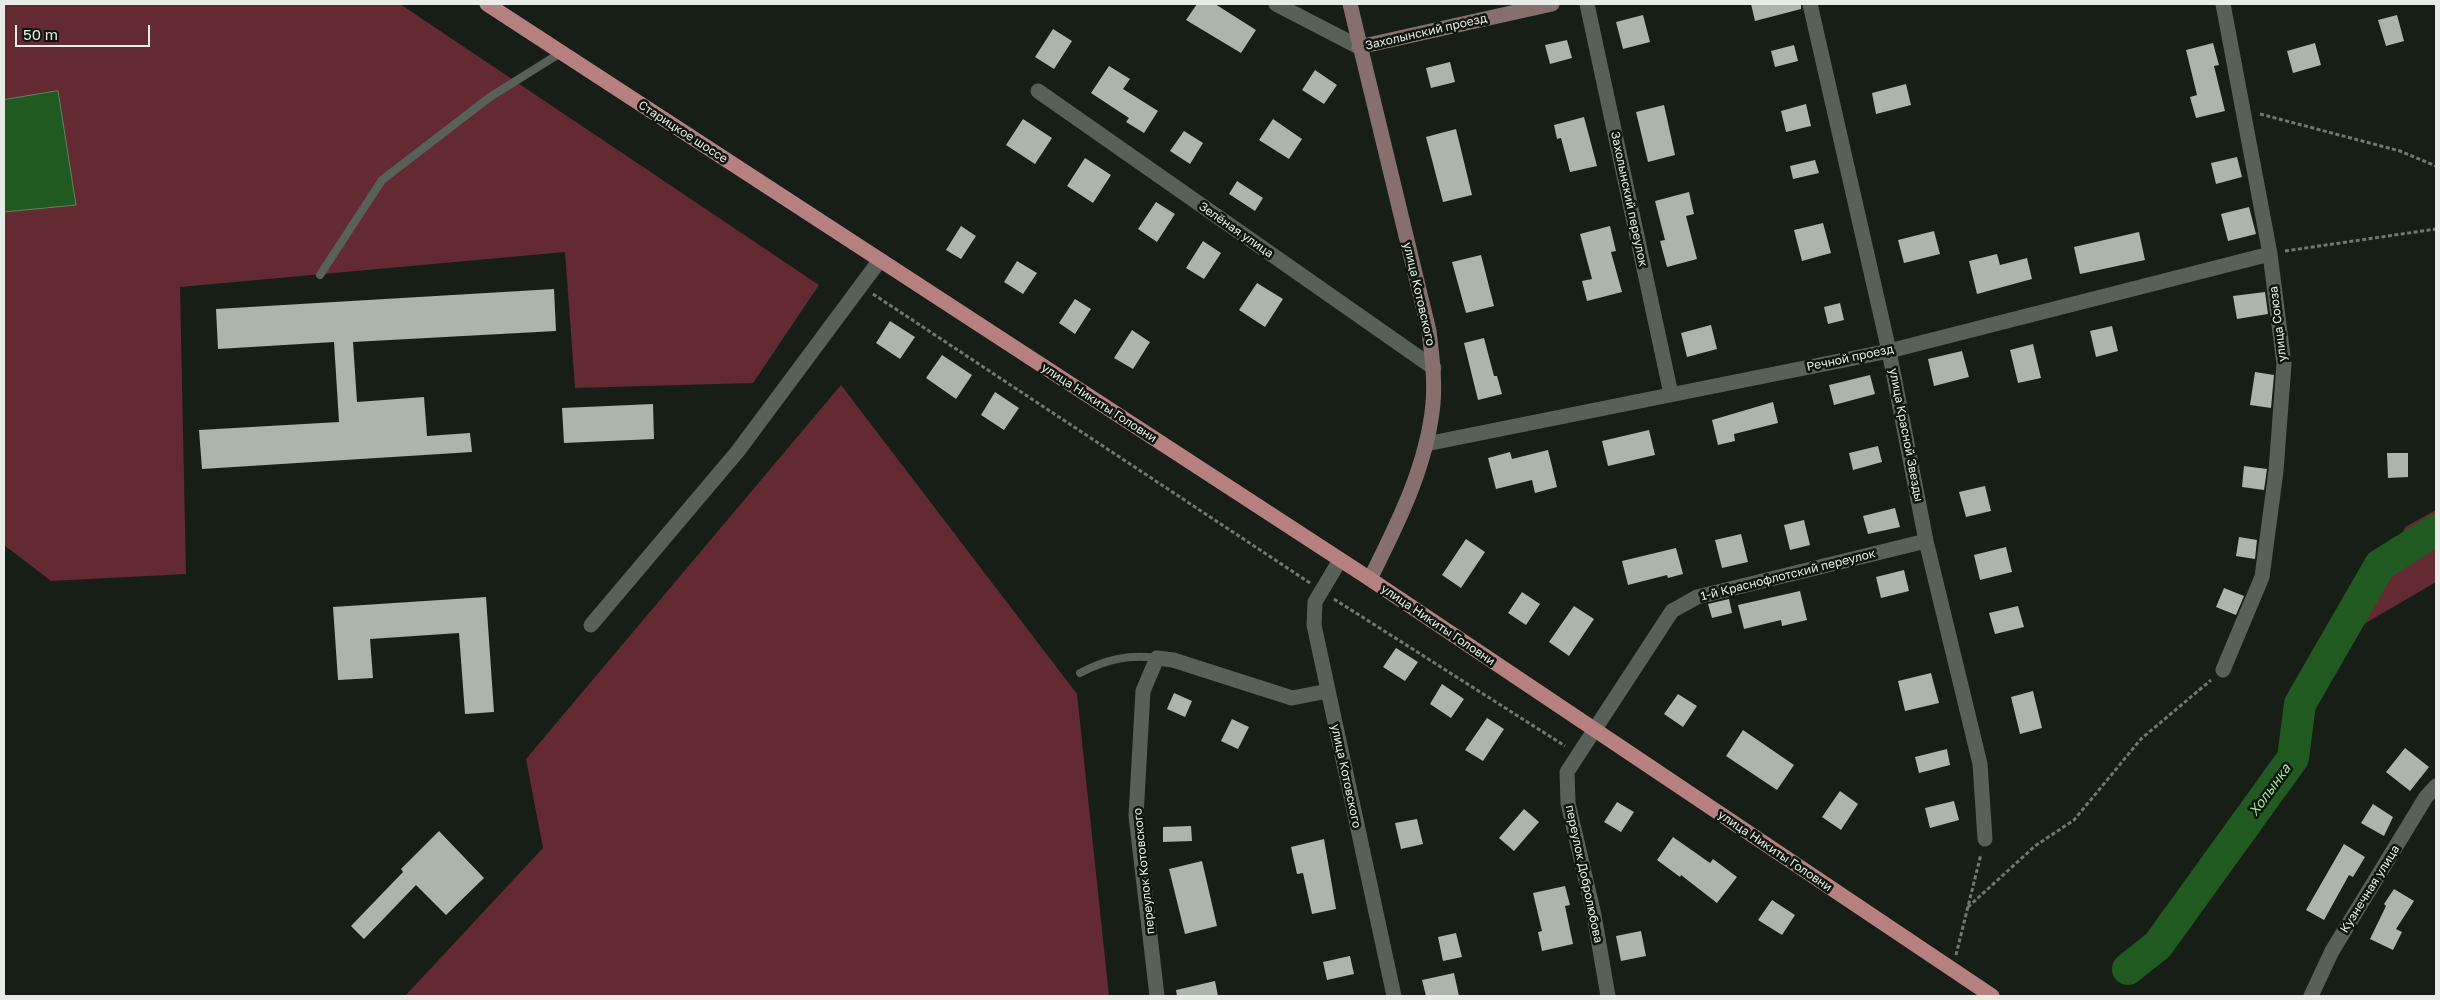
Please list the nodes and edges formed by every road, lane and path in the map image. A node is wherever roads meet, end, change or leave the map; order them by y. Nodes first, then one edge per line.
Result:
1 (487, 4) edge
2 (1276, 4) edge
3 (1350, 4) edge
4 (1552, 4) edge
5 (1587, 4) edge
6 (1810, 4) edge
7 (2223, 4) edge
8 (1359, 47) junction
9 (562, 52) junction
10 (1038, 91) dead end
11 (2243, 109) junction
12 (2436, 166) edge
13 (2436, 229) edge
14 (2270, 254) junction
15 (880, 260) junction
16 (320, 275) dead end
17 (861, 286) junction
18 (1889, 351) junction
19 (1434, 368) junction
20 (1671, 394) junction
21 (1426, 444) junction
22 (1926, 541) junction
23 (1340, 560) junction
24 (1370, 579) junction
25 (1322, 591) junction
26 (591, 625) dead end
27 (1157, 658) junction
28 (2223, 670) joint
29 (1080, 673) dead end
30 (1328, 691) junction
31 (1595, 729) junction
32 (1578, 755) junction
33 (2436, 786) edge
34 (1985, 839) joint
35 (1968, 907) junction
36 (1952, 971) junction
37 (1157, 996) edge
38 (1394, 996) edge
39 (1608, 996) edge
40 (1992, 996) edge
41 (2311, 996) edge

1 - 9 main road, Старицкое шоссе
2 - 8 street
3 - 8 street, улица Котовского
4 - 8 street, Захолынский проезд
5 - 20 street, Захолынский переулок
6 - 18 street, улица Красной Звезды
7 - 11 street, улица Союза
8 - 19 street, улица Котовского
9 - 15 main road, Старицкое шоссе
9 - 16 lane
10 - 19 street, Зелёная улица
11 - 12 path
11 - 14 street, улица Союза
13 - 14 path
14 - 18 street, Речной проезд
14 - 28 street, улица Союза
15 - 17 street
15 - 23 main road, улица Никиты Головни
17 - 25 path
17 - 26 street
18 - 20 street, Речной проезд
18 - 22 street, улица Красной Звезды
19 - 21 street, улица Котовского
20 - 21 street, Речной проезд
21 - 24 street, улица Котовского
22 - 31 street, 1-й Краснофлотский переулок
22 - 34 street, улица Красной Звезды
23 - 24 main road, улица Никиты Головни
23 - 25 street, улица Котовского
24 - 31 main road, улица Никиты Головни
25 - 30 street, улица Котовского
25 - 32 path
27 - 29 lane
27 - 30 street
27 - 37 street, переулок Котовского
28 - 35 path
30 - 38 street, улица Котовского
31 - 32 street, переулок Добролюбова
31 - 36 main road, улица Никиты Головни
32 - 39 street, переулок Добролюбова
33 - 41 street, Кузнечная улица
34 - 35 path
35 - 36 path
36 - 40 main road, улица Никиты Головни

